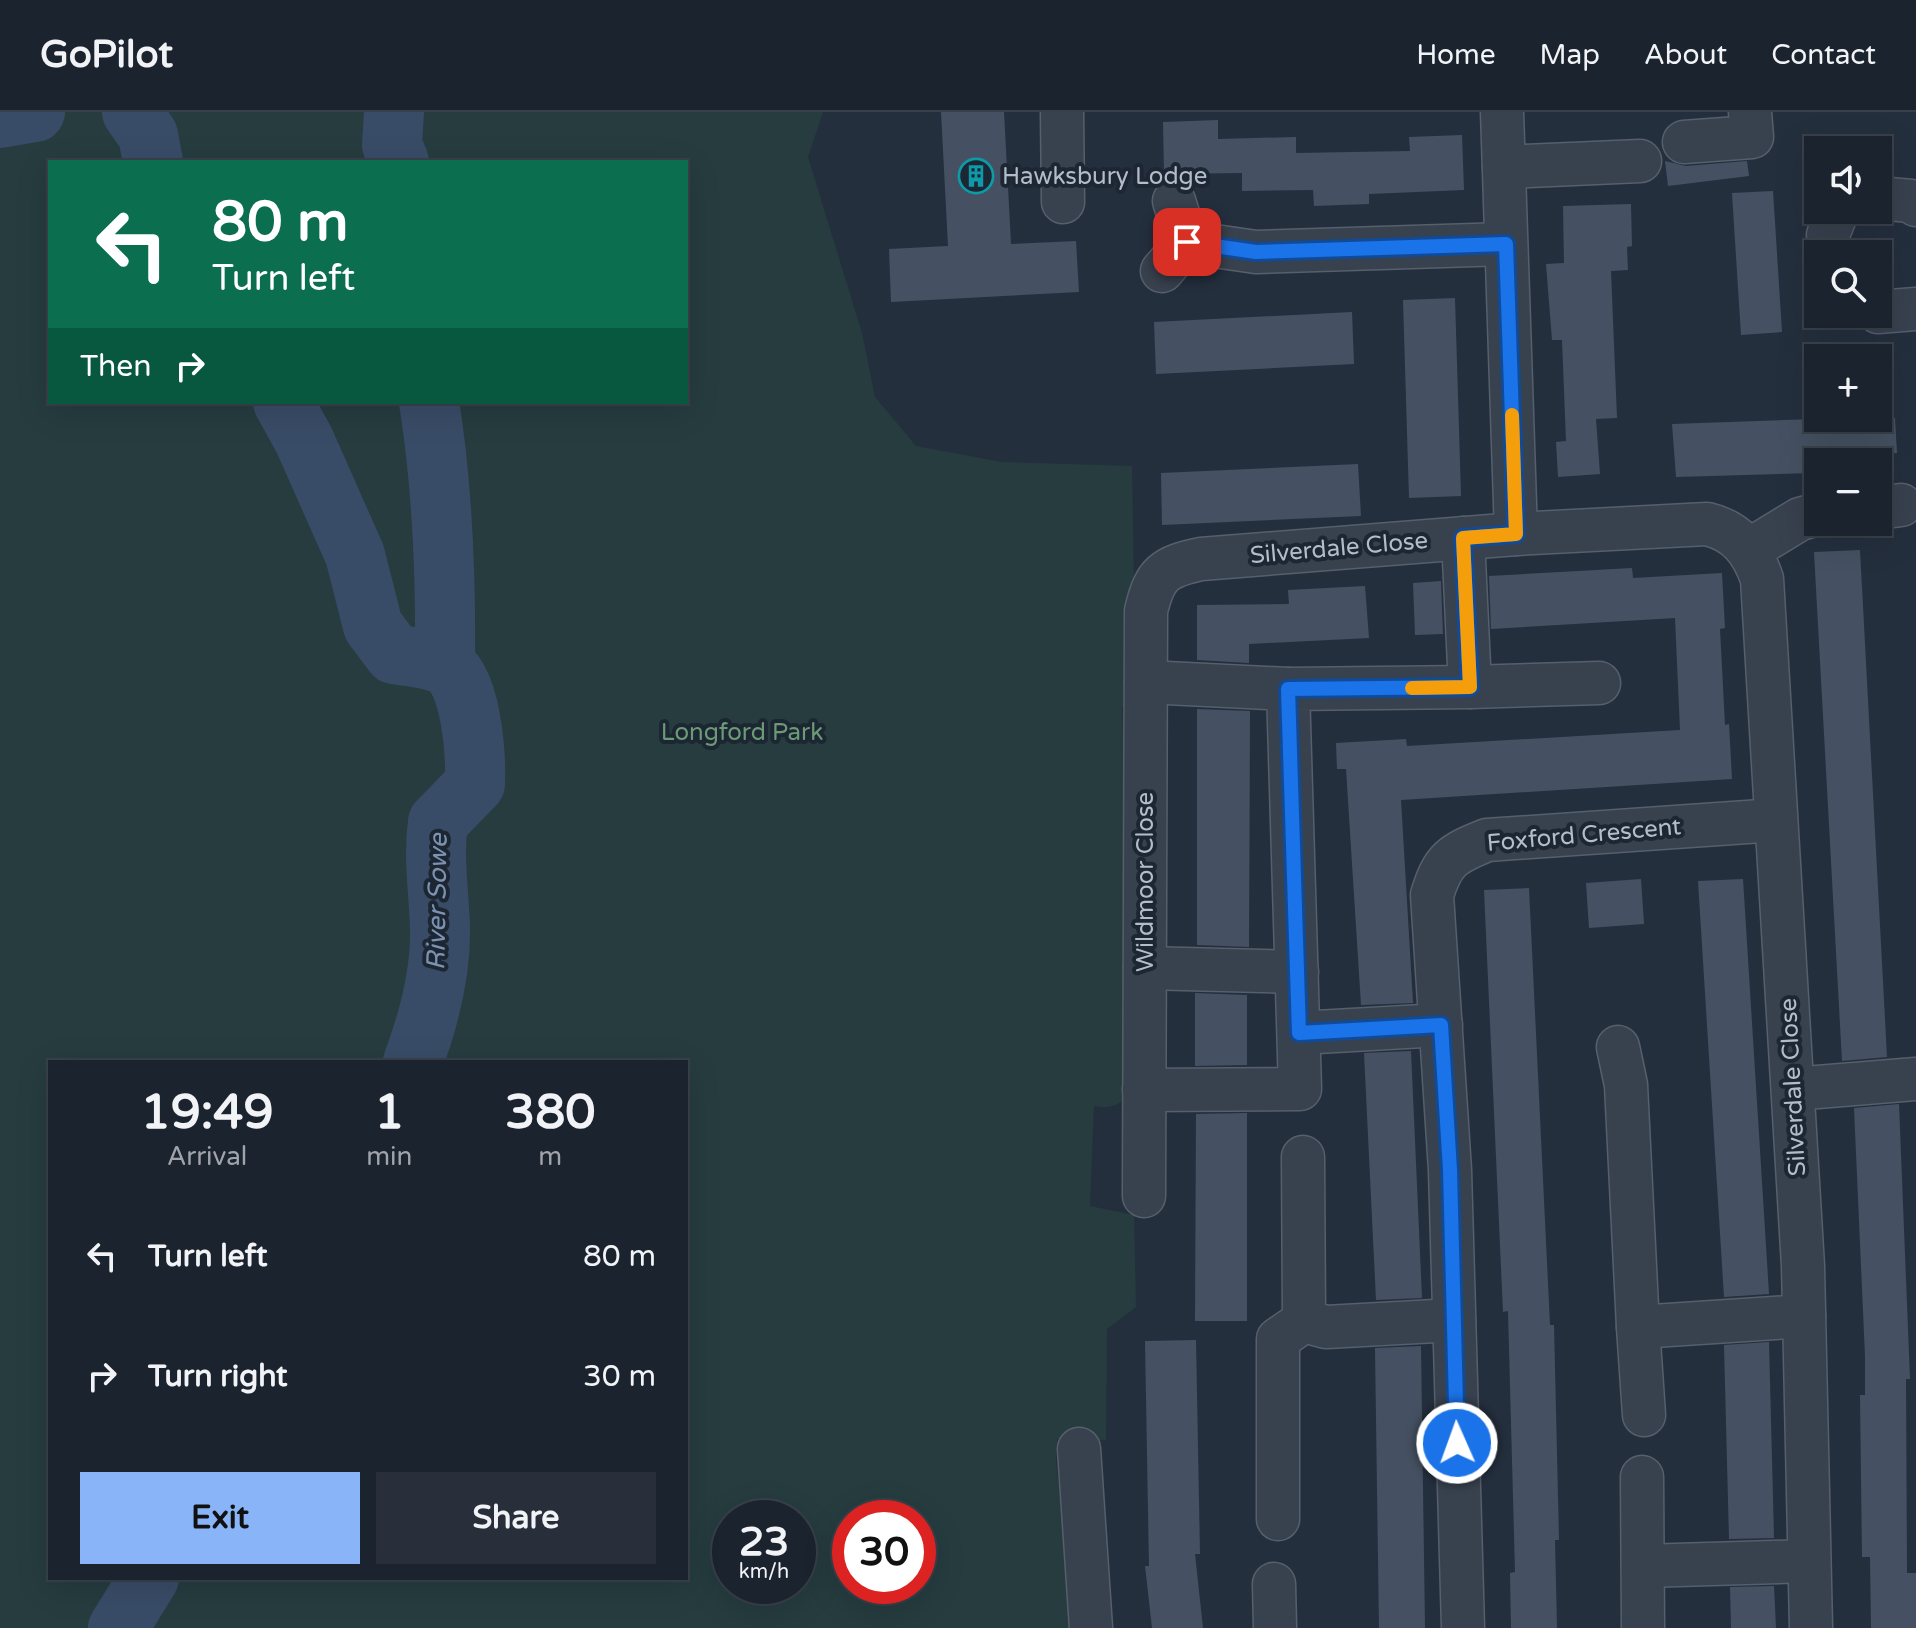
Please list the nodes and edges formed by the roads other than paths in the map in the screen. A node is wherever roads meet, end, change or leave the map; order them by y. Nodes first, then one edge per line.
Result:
1 (1062, 112) edge
2 (1502, 112) edge
3 (1750, 112) edge
4 (1684, 142) dead end
5 (1640, 161) dead end
6 (1504, 167) junction
7 (1892, 199) edge
8 (1174, 201) dead end
9 (1063, 202) dead end
10 (1916, 205) edge
11 (1506, 244) junction
12 (1916, 309) edge
13 (1892, 311) edge
14 (1804, 518) edge
15 (1516, 534) junction
16 (1463, 538) junction
17 (1749, 550) junction
18 (1163, 571) joint
19 (1146, 682) junction
20 (1599, 683) dead end
21 (1470, 687) junction
22 (1288, 689) junction
23 (1776, 820) junction
24 (1145, 968) junction
25 (1297, 972) junction
26 (1441, 1025) junction
27 (1299, 1033) junction
28 (1618, 1047) dead end
29 (1916, 1079) edge
30 (1793, 1089) junction
31 (1144, 1090) junction
32 (1303, 1157) dead end
33 (1144, 1196) dead end
34 (1804, 1316) junction
35 (1454, 1320) junction
36 (1304, 1321) junction
37 (1638, 1327) junction
38 (1644, 1415) dead end
39 (1079, 1449) dead end
40 (1642, 1477) dead end
41 (1278, 1519) dead end
42 (1809, 1561) junction
43 (1643, 1566) junction
44 (1274, 1584) dead end
45 (1091, 1628) edge
46 (1275, 1628) edge
47 (1463, 1628) edge
48 (1643, 1628) edge
49 (1811, 1628) edge

1 - 9 street
2 - 6 street
3 - 4 street
5 - 6 street
6 - 11 street
7 - 10 street
8 - 11 street
11 - 15 street
12 - 13 street
14 - 17 street
15 - 16 street, Silverdale Close
15 - 17 street, Silverdale Close
16 - 18 street, Silverdale Close
16 - 21 street
17 - 23 street, Silverdale Close
18 - 19 street, Wildmoor Close
19 - 22 street
19 - 24 street, Wildmoor Close
20 - 21 street
21 - 22 street
22 - 25 street
23 - 26 street, Foxford Crescent
23 - 30 street, Silverdale Close
24 - 25 street
24 - 31 street, Wildmoor Close
25 - 27 street
26 - 27 street
26 - 35 street, Foxford Crescent
27 - 31 street
28 - 37 street
29 - 30 street
30 - 34 street, Silverdale Close
31 - 33 street, Wildmoor Close
32 - 36 street
34 - 37 street
34 - 42 street, Silverdale Close
35 - 36 street
35 - 47 street, Foxford Crescent
36 - 41 street
37 - 38 street
39 - 45 street
40 - 43 street
42 - 43 street
42 - 49 street, Silverdale Close
43 - 48 street
44 - 46 street

